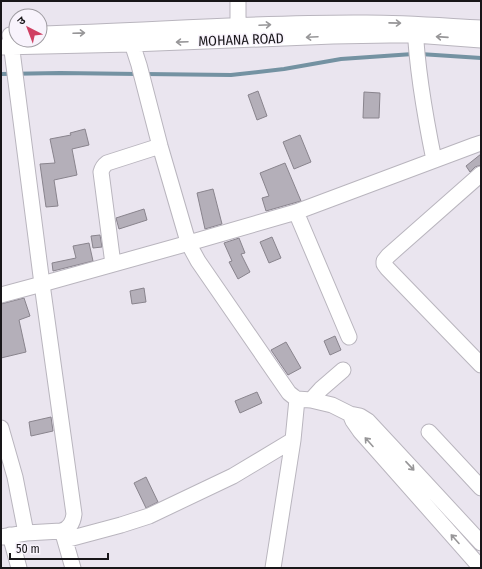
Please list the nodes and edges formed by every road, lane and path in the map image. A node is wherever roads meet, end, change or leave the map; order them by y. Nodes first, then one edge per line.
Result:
1 (238, 1) edge
2 (481, 28) edge
3 (238, 33) junction
4 (48, 34) edge
5 (130, 37) junction
6 (48, 38) edge
7 (481, 40) edge
8 (416, 42) junction
9 (10, 48) edge
10 (481, 144) edge
11 (160, 146) junction
12 (434, 160) junction
13 (481, 174) edge
14 (296, 212) junction
15 (189, 243) junction
16 (113, 264) junction
17 (42, 284) junction
18 (1, 295) edge
19 (348, 337) dead end
20 (481, 365) edge
21 (343, 370) dead end
22 (304, 399) junction
23 (350, 414) junction
24 (1, 428) edge
25 (430, 432) dead end
26 (293, 440) junction
27 (481, 488) edge
28 (26, 533) junction
29 (6, 536) edge
30 (63, 536) junction
31 (481, 543) edge
32 (19, 568) edge
33 (73, 568) edge
34 (273, 568) edge
35 (481, 568) edge

1 - 3 street
2 - 8 street, MOHANA ROAD
3 - 5 street, MOHANA ROAD
3 - 8 street, MOHANA ROAD
4 -> 5 street, MOHANA ROAD
5 - 6 street, MOHANA ROAD
5 - 11 street
7 -> 8 street, MOHANA ROAD
8 - 12 street
9 - 17 street
10 - 12 street
11 - 15 street
11 - 16 street
12 - 14 street
13 - 20 street
14 - 15 street
14 - 19 street
15 - 16 street
15 - 22 street
16 - 17 street
17 - 18 street
17 - 30 street
21 - 22 street
22 - 23 street
22 - 26 street
23 -> 31 street
35 -> 23 street
24 - 28 street
25 - 27 street
26 - 30 street
26 - 34 street
28 - 29 street
28 - 30 street
29 - 32 street
30 - 33 street

